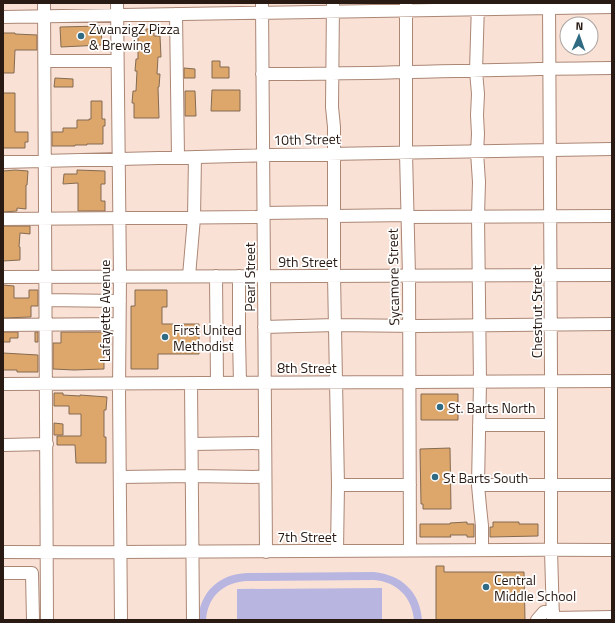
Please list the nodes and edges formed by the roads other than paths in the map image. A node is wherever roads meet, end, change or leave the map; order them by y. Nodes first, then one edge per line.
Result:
1 (44, 3) edge
2 (478, 6) edge
3 (549, 6) edge
4 (333, 7) edge
5 (406, 7) edge
6 (262, 8) edge
7 (612, 8) edge
8 (117, 9) edge
9 (184, 10) edge
10 (44, 16) junction
11 (3, 17) edge
12 (45, 61) junction
13 (117, 61) junction
14 (612, 68) edge
15 (549, 69) junction
16 (476, 71) junction
17 (406, 72) junction
18 (333, 73) junction
19 (262, 74) junction
20 (612, 149) edge
21 (549, 150) junction
22 (477, 152) junction
23 (406, 153) junction
24 (334, 154) junction
25 (262, 155) junction
26 (178, 157) junction
27 (195, 157) junction
28 (118, 159) junction
29 (45, 161) junction
30 (3, 162) edge
31 (334, 214) junction
32 (263, 215) junction
33 (408, 216) junction
34 (478, 216) junction
35 (550, 216) junction
36 (612, 216) edge
37 (119, 218) junction
38 (194, 218) junction
39 (3, 219) edge
40 (46, 219) junction
41 (612, 275) edge
42 (46, 276) junction
43 (120, 276) junction
44 (189, 276) junction
45 (216, 276) junction
46 (239, 276) junction
47 (264, 276) junction
48 (334, 276) junction
49 (409, 276) junction
50 (478, 276) junction
51 (551, 276) junction
52 (3, 277) edge
53 (46, 300) junction
54 (120, 300) junction
55 (46, 324) junction
56 (120, 324) junction
57 (551, 324) junction
58 (612, 324) edge
59 (3, 325) edge
60 (335, 325) junction
61 (409, 326) junction
62 (479, 326) junction
63 (264, 327) junction
64 (612, 381) edge
65 (264, 382) junction
66 (335, 382) junction
67 (409, 382) junction
68 (480, 382) junction
69 (551, 382) junction
70 (191, 383) junction
71 (217, 383) junction
72 (240, 383) junction
73 (3, 384) edge
74 (47, 384) junction
75 (119, 384) junction
76 (479, 425) junction
77 (551, 425) junction
78 (265, 443) junction
79 (3, 444) edge
80 (47, 444) junction
81 (192, 444) junction
82 (192, 476) junction
83 (120, 477) junction
84 (265, 477) junction
85 (338, 485) junction
86 (410, 485) junction
87 (478, 485) junction
88 (551, 485) junction
89 (612, 485) edge
90 (410, 550) junction
91 (482, 550) junction
92 (551, 550) junction
93 (612, 550) edge
94 (337, 551) junction
95 (3, 552) edge
96 (20, 552) junction
97 (47, 552) junction
98 (192, 552) junction
99 (266, 552) junction
100 (121, 553) junction
101 (3, 573) edge
102 (26, 573) junction
103 (553, 616) edge
104 (612, 617) edge
105 (33, 620) edge
106 (47, 620) edge
107 (121, 620) edge
108 (193, 620) edge
109 (537, 620) edge

1 - 10 street
2 - 3 street
2 - 5 street
2 - 16 street
3 - 7 street
3 - 15 street, Chestnut Street
4 - 5 street
4 - 6 street
4 - 18 street
5 - 17 street, Sycamore Street
6 - 9 street
6 - 19 street, Pearl Street
8 - 9 street
8 - 10 street
8 - 13 street, Lafayette Avenue
9 - 26 street
10 - 11 street
10 - 12 street
12 - 13 street
12 - 29 street
13 - 28 street, Lafayette Avenue
14 - 15 street
15 - 16 street
15 - 21 street, Chestnut Street
16 - 17 street
16 - 22 street
17 - 18 street
17 - 23 street, Sycamore Street
18 - 19 street
18 - 24 street
19 - 25 street, Pearl Street
20 - 21 street, 10th Street
21 - 22 street, 10th Street
21 - 35 street, Chestnut Street
22 - 23 street, 10th Street
22 - 34 street
23 - 24 street, 10th Street
23 - 33 street, Sycamore Street
24 - 25 street, 10th Street
24 - 31 street
25 - 27 street, 10th Street
25 - 32 street, Pearl Street
26 - 27 street, 10th Street
26 - 28 street, 10th Street
27 - 38 street
28 - 29 street, 10th Street
28 - 37 street, Lafayette Avenue
29 - 30 street, 10th Street
29 - 40 street
31 - 32 street
31 - 33 street
31 - 48 street
32 - 38 street
32 - 47 street, Pearl Street
33 - 34 street
33 - 49 street, Sycamore Street
34 - 35 street
34 - 50 street
35 - 36 street
35 - 51 street, Chestnut Street
37 - 38 street
37 - 40 street
37 - 43 street, Lafayette Avenue
38 - 44 street
39 - 40 street
40 - 42 street
41 - 51 street, 9th Street
42 - 43 street, 9th Street
42 - 52 street, 9th Street
42 - 53 street
43 - 44 street, 9th Street
43 - 54 street, Lafayette Avenue
44 - 45 street, 9th Street
45 - 46 street, 9th Street
45 - 71 street
46 - 47 street, 9th Street
46 - 72 street
47 - 48 street, 9th Street
47 - 63 street, Pearl Street
48 - 49 street, 9th Street
48 - 60 street
49 - 50 street, 9th Street
49 - 61 street, Sycamore Street
50 - 51 street, 9th Street
50 - 62 street
51 - 57 street, Chestnut Street
53 - 54 street
53 - 55 street
54 - 56 street, Lafayette Avenue
55 - 56 street
55 - 59 street
55 - 74 street
56 - 75 street, Lafayette Avenue
57 - 58 street
57 - 62 street
57 - 69 street, Chestnut Street
60 - 61 street
60 - 63 street
60 - 66 street
61 - 62 street
61 - 67 street, Sycamore Street
62 - 68 street
63 - 65 street, Pearl Street
64 - 69 street, 8th Street
65 - 66 street, 8th Street
65 - 72 street, 8th Street
65 - 78 street, Pearl Street
66 - 67 street, 8th Street
66 - 85 street
67 - 68 street, 8th Street
67 - 86 street, Sycamore Street
68 - 69 street, 8th Street
68 - 76 street
69 - 77 street, Chestnut Street
70 - 71 street, 8th Street
70 - 75 street, 8th Street
70 - 81 street
71 - 72 street, 8th Street
73 - 74 street, 8th Street
74 - 75 street, 8th Street
74 - 80 street
75 - 83 street, Lafayette Avenue
76 - 77 street
76 - 87 street
77 - 88 street, Chestnut Street
78 - 81 street
78 - 84 street, Pearl Street
79 - 80 street
80 - 97 street
81 - 82 street
82 - 83 street
82 - 84 street
82 - 98 street
83 - 100 street, Lafayette Avenue
84 - 99 street, Pearl Street
85 - 86 street
85 - 94 street
86 - 90 street, Sycamore Street
87 - 88 street
87 - 91 street
88 - 89 street
88 - 92 street, Chestnut Street
90 - 91 street, 7th Street
90 - 94 street, 7th Street
91 - 92 street, 7th Street
92 - 93 street, 7th Street
92 - 103 street, Chestnut Street
94 - 99 street, 7th Street
95 - 96 street, 7th Street
96 - 97 street, 7th Street
96 - 102 street
97 - 100 street, 7th Street
97 - 106 street
98 - 99 street, 7th Street
98 - 100 street, 7th Street
98 - 108 street
100 - 107 street, Lafayette Avenue
101 - 102 street
102 - 105 street
103 - 104 street
103 - 109 street

